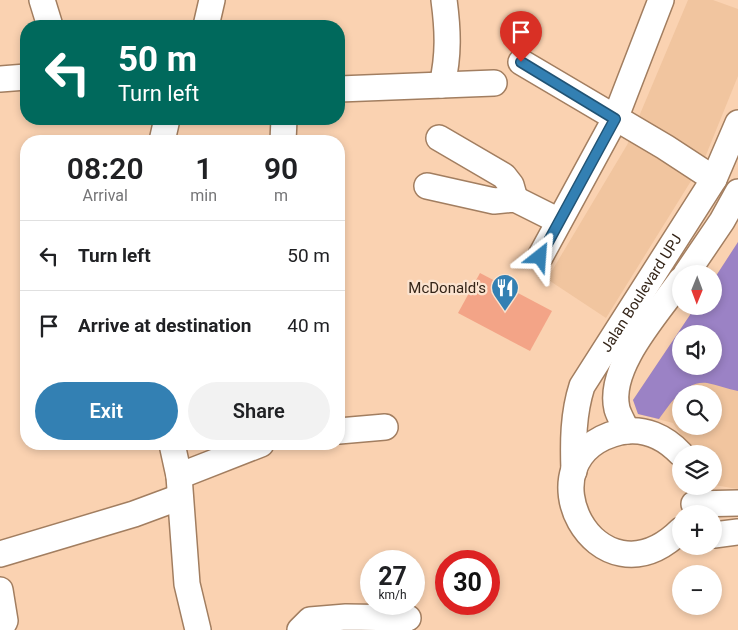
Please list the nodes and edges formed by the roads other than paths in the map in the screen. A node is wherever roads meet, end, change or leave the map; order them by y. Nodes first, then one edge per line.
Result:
1 (42, 0) edge
2 (212, 0) edge
3 (444, 0) edge
4 (661, 0) edge
5 (48, 20) edge
6 (207, 20) edge
7 (521, 62) dead end
8 (20, 77) edge
9 (0, 79) edge
10 (494, 83) dead end
11 (442, 85) junction
12 (345, 90) edge
13 (615, 119) junction
14 (738, 123) edge
15 (439, 138) dead end
16 (714, 179) junction
17 (427, 186) dead end
18 (738, 192) edge
19 (514, 199) junction
20 (559, 221) junction
21 (540, 257) dead end
22 (692, 265) edge
23 (672, 293) edge
24 (385, 427) dead end
25 (345, 430) edge
26 (627, 431) junction
27 (672, 445) edge
28 (173, 450) edge
29 (249, 450) edge
30 (574, 471) junction
31 (180, 487) junction
32 (693, 501) edge
33 (738, 503) edge
34 (738, 532) edge
35 (722, 534) edge
36 (672, 540) edge
37 (0, 554) edge
38 (0, 590) edge
39 (408, 618) dead end
40 (0, 630) edge
41 (198, 630) edge
42 (300, 630) edge

1 - 5 street
2 - 6 street
3 - 11 street
4 - 13 street
7 - 13 street
8 - 9 street
10 - 11 street
11 - 12 street
13 - 16 street
13 - 20 street
14 - 16 street, Jalan Boulevard UPJ
15 - 19 street
16 - 30 street, Jalan Boulevard UPJ
17 - 19 street
18 - 22 street, Jalan Boulevard UPJ
19 - 20 street
20 - 21 street
23 - 26 street, Jalan Boulevard UPJ
24 - 25 street
26 - 27 street
26 - 30 street
28 - 31 street
29 - 31 street
30 - 36 street, Jalan Boulevard UPJ
31 - 37 street
31 - 41 street
32 - 33 street
34 - 35 street
38 - 40 street
39 - 42 street

